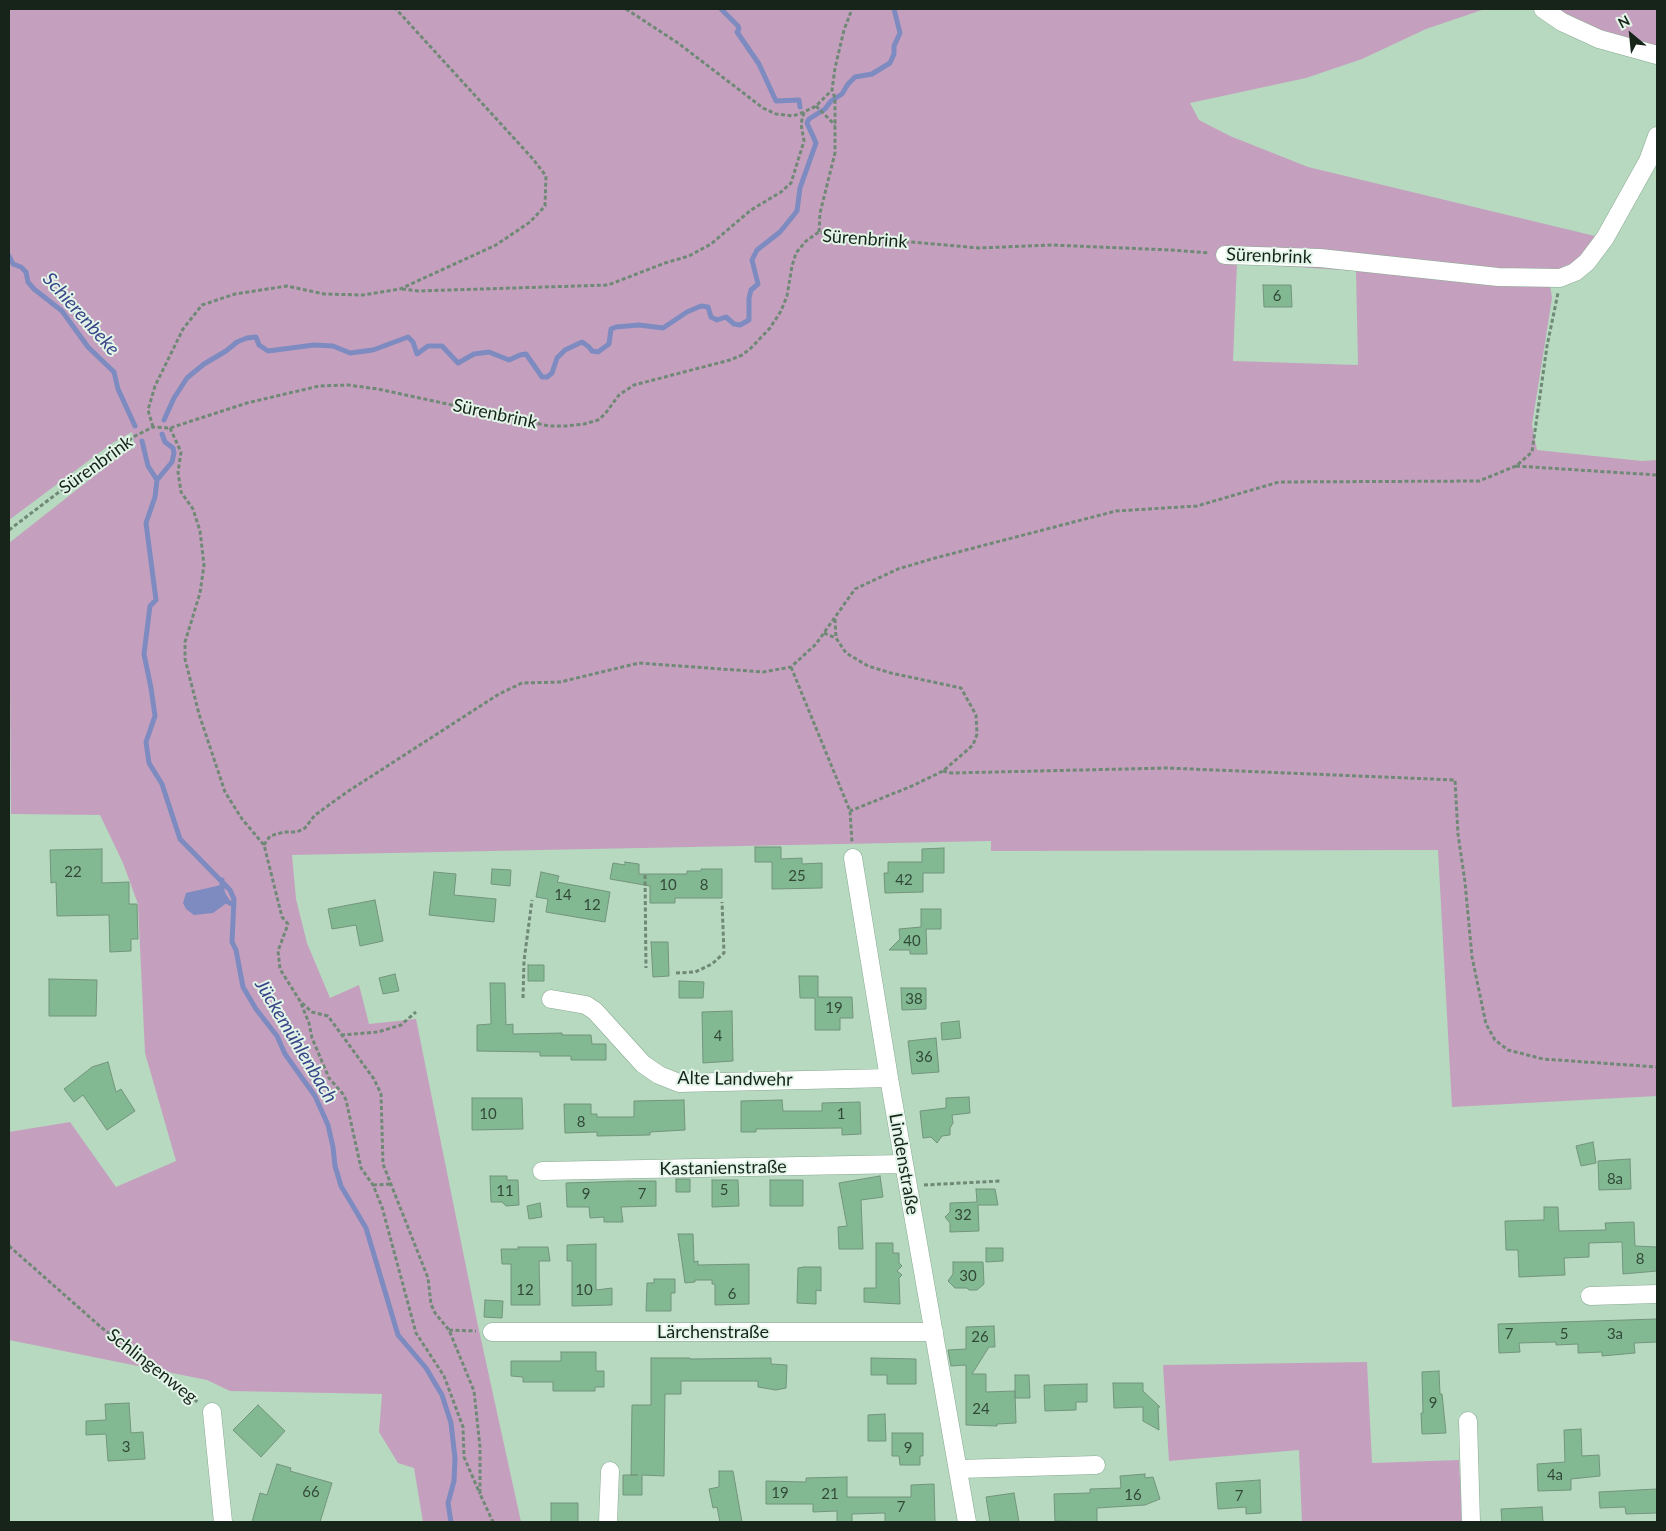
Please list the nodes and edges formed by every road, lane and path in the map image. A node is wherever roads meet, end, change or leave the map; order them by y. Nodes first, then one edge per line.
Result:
1 (396, 9) edge
2 (626, 9) edge
3 (852, 9) edge
4 (1543, 9) edge
5 (1657, 55) edge
6 (832, 90) junction
7 (816, 106) junction
8 (804, 112) junction
9 (835, 125) junction
10 (1657, 136) edge
11 (819, 232) junction
12 (1225, 255) joint
13 (1560, 278) junction
14 (400, 289) junction
15 (153, 427) junction
16 (170, 428) junction
17 (1516, 466) junction
18 (1657, 475) edge
19 (9, 530) edge
20 (835, 618) junction
21 (824, 633) junction
22 (836, 638) junction
23 (791, 667) junction
24 (943, 771) junction
25 (850, 811) junction
26 (264, 845) junction
27 (853, 858) joint
28 (645, 875) dead end
29 (532, 900) dead end
30 (722, 902) dead end
31 (646, 968) dead end
32 (676, 973) dead end
33 (524, 998) dead end
34 (551, 999) dead end
35 (300, 1000) junction
36 (416, 1012) dead end
37 (341, 1035) junction
38 (1657, 1067) edge
39 (889, 1078) junction
40 (904, 1164) junction
41 (542, 1171) dead end
42 (1000, 1181) dead end
43 (391, 1184) junction
44 (373, 1185) junction
45 (908, 1186) junction
46 (9, 1246) edge
47 (1657, 1294) edge
48 (1590, 1296) dead end
49 (449, 1330) junction
50 (492, 1332) joint
51 (934, 1332) junction
52 (212, 1412) joint
53 (1468, 1420) dead end
54 (1096, 1465) dead end
55 (959, 1469) junction
56 (610, 1471) dead end
57 (480, 1494) junction
58 (223, 1522) edge
59 (493, 1522) edge
60 (608, 1522) edge
61 (967, 1522) edge
62 (1471, 1522) edge

1 - 14 path
2 - 8 path
3 - 6 path
4 - 5 street
6 - 7 path
6 - 9 path
7 - 8 path
7 - 9 path
8 - 14 path
9 - 11 path
10 - 13 street, Sürenbrink
11 - 12 path, Sürenbrink
11 - 16 path, Sürenbrink
12 - 13 street, Sürenbrink
13 - 17 path
14 - 15 path
15 - 16 path, Sürenbrink
15 - 19 path, Sürenbrink
16 - 26 path
17 - 18 path
17 - 20 path
20 - 21 path
20 - 22 path
21 - 22 path
21 - 23 path
22 - 24 path
23 - 25 path
23 - 26 path
24 - 25 path
24 - 38 path
25 - 27 path
26 - 35 path
27 - 39 street, Lindenstraße
28 - 31 path
29 - 33 path
30 - 32 path
34 - 39 street, Alte Landwehr
35 - 37 path
35 - 44 path
36 - 37 path
37 - 43 path
39 - 40 street, Lindenstraße
40 - 41 street, Kastanienstraße
40 - 45 street, Lindenstraße
42 - 45 path
43 - 44 path
43 - 49 path
44 - 57 path
45 - 51 street, Lindenstraße
46 - 52 path, Schlingenweg
47 - 48 street
49 - 50 path
49 - 57 path
50 - 51 street, Lärchenstraße
51 - 55 street, Lindenstraße
52 - 58 street, Schlingenweg
53 - 62 street
54 - 55 street
55 - 61 street, Lindenstraße
56 - 60 street
57 - 59 path

